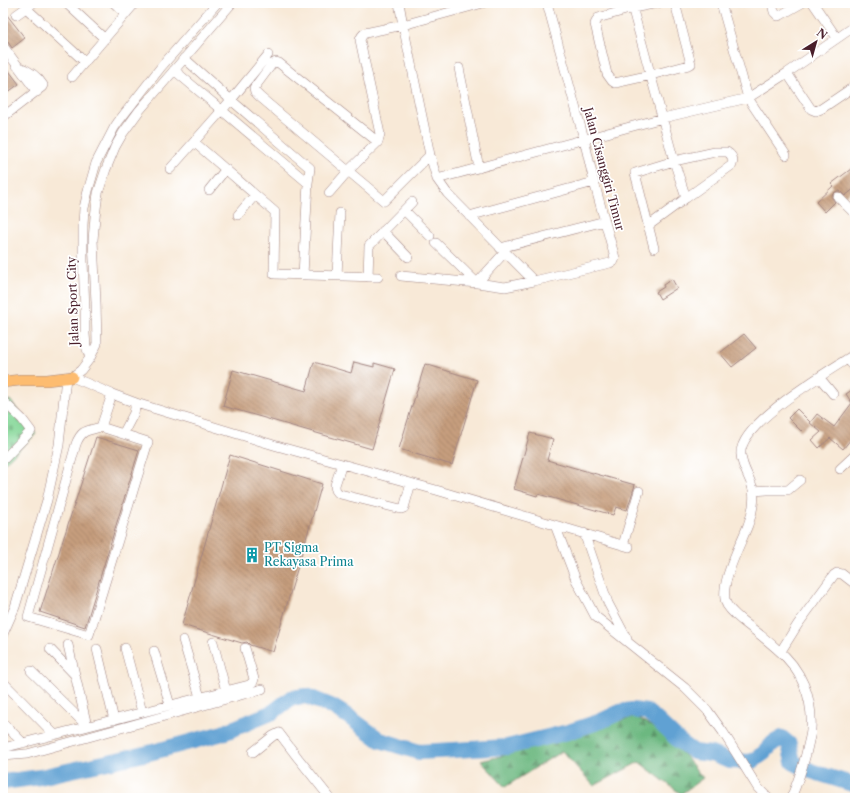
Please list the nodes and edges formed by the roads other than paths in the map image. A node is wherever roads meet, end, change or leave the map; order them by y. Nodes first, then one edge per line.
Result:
1 (66, 3) edge
2 (114, 3) edge
3 (135, 3) edge
4 (218, 3) edge
5 (232, 3) edge
6 (399, 3) edge
7 (483, 3) edge
8 (547, 3) edge
9 (658, 3) edge
10 (675, 3) edge
11 (721, 3) edge
12 (772, 3) edge
13 (802, 3) edge
14 (813, 3) edge
15 (30, 6) edge
16 (632, 6) edge
17 (126, 14) junction
18 (16, 15) dead end
19 (403, 25) junction
20 (855, 26) edge
21 (837, 38) junction
22 (104, 39) junction
23 (3, 46) edge
24 (268, 55) dead end
25 (184, 58) junction
26 (84, 62) junction
27 (459, 68) dead end
28 (174, 70) junction
29 (787, 72) junction
30 (651, 75) junction
31 (72, 77) dead end
32 (855, 86) edge
33 (748, 98) junction
34 (231, 100) junction
35 (222, 111) junction
36 (3, 118) edge
37 (663, 118) junction
38 (114, 128) junction
39 (123, 133) junction
40 (584, 139) junction
41 (194, 142) junction
42 (378, 142) junction
43 (430, 155) junction
44 (786, 155) dead end
45 (674, 161) junction
46 (479, 168) junction
47 (170, 169) dead end
48 (226, 169) junction
49 (349, 170) junction
50 (437, 179) junction
51 (594, 182) junction
52 (308, 183) junction
53 (208, 190) dead end
54 (329, 193) dead end
55 (256, 195) junction
56 (838, 197) dead end
57 (686, 198) junction
58 (412, 202) dead end
59 (404, 210) junction
60 (340, 212) dead end
61 (855, 214) edge
62 (238, 215) dead end
63 (469, 216) junction
64 (604, 221) junction
65 (648, 226) junction
66 (383, 231) junction
67 (654, 248) dead end
68 (502, 250) junction
69 (408, 257) dead end
70 (303, 275) junction
71 (337, 276) junction
72 (401, 276) dead end
73 (368, 277) junction
74 (378, 277) dead end
75 (534, 281) junction
76 (477, 283) junction
77 (855, 354) edge
78 (90, 358) junction
79 (847, 359) junction
80 (855, 367) edge
81 (69, 377) junction
82 (819, 377) junction
83 (3, 382) edge
84 (112, 394) junction
85 (833, 394) dead end
86 (3, 401) edge
87 (136, 403) junction
88 (101, 428) junction
89 (123, 434) junction
90 (855, 455) edge
91 (3, 460) edge
92 (342, 464) junction
93 (840, 468) dead end
94 (800, 480) dead end
95 (411, 483) junction
96 (639, 491) dead end
97 (753, 491) junction
98 (555, 525) junction
99 (584, 533) junction
100 (855, 584) edge
101 (3, 634) edge
102 (184, 640) dead end
103 (213, 642) dead end
104 (629, 642) junction
105 (68, 645) dead end
106 (125, 648) dead end
107 (245, 648) dead end
108 (50, 649) dead end
109 (97, 649) dead end
110 (154, 651) dead end
111 (781, 651) junction
112 (31, 671) dead end
113 (75, 675) junction
114 (3, 682) edge
115 (262, 690) dead end
116 (226, 691) junction
117 (200, 697) junction
118 (170, 705) junction
119 (142, 712) junction
120 (114, 720) junction
121 (3, 723) edge
122 (88, 726) junction
123 (55, 735) junction
124 (23, 743) junction
125 (3, 748) edge
126 (253, 752) dead end
127 (3, 756) edge
128 (330, 798) edge
129 (768, 798) edge
130 (791, 798) edge

1 - 22 street
2 - 17 street
3 - 17 street
4 - 38 street, Jalan Sport City
5 - 25 street, Jalan Sport City
6 - 19 street
7 - 19 street
8 - 40 street, Jalan Cisanggiri Timur
9 - 16 street
10 - 30 street
11 - 33 street
12 - 13 street
14 - 21 street
15 - 18 street
15 - 26 street
16 - 30 street
16 - 30 street
17 - 22 street
19 - 42 street
19 - 43 street
20 - 21 street
21 - 29 street
22 - 26 street
23 - 36 street
24 - 34 street
25 - 28 street, Jalan Sport City
25 - 34 street
26 - 31 street
27 - 46 street
28 - 35 street
28 - 39 street, Jalan Sport City
29 - 32 street
29 - 33 street
30 - 37 street
33 - 37 street
33 - 44 street
34 - 35 street
34 - 52 street
35 - 41 street
35 - 52 street
37 - 40 street
37 - 45 street
38 - 39 street
38 - 78 street, Jalan Sport City
39 - 78 street, Jalan Sport City
40 - 46 street
40 - 51 street, Jalan Cisanggiri Timur
41 - 47 street
41 - 48 street
42 - 49 street
42 - 49 street
43 - 49 street
43 - 50 street
45 - 57 street
45 - 57 street
45 - 65 street
46 - 50 street
48 - 53 street
48 - 55 street
49 - 54 street
50 - 63 street
51 - 63 street
51 - 64 street, Jalan Cisanggiri Timur
52 - 70 street
55 - 62 street
55 - 70 street
56 - 61 street
57 - 65 street
58 - 59 street
59 - 66 street
59 - 76 street
60 - 71 street
63 - 68 street
64 - 68 street
64 - 75 street, Jalan Cisanggiri Timur
65 - 67 street
66 - 69 street
66 - 73 street
68 - 75 street
68 - 76 street
70 - 71 street
71 - 73 street
72 - 76 street
73 - 74 street
75 - 76 street
77 - 79 street
78 - 81 street
79 - 80 street
79 - 82 street
81 - 83 main road
81 - 84 street
81 - 101 street
82 - 85 street
82 - 97 street
84 - 87 street
84 - 88 street
86 - 91 street
87 - 89 street
87 - 92 street
88 - 89 street
88 - 89 street
90 - 93 street
92 - 95 street
92 - 95 street
94 - 97 street
95 - 98 street
96 - 99 street
97 - 111 street
98 - 99 street
98 - 104 street
99 - 104 street
100 - 111 street
102 - 117 street
103 - 116 street
104 - 129 street
105 - 113 street
106 - 119 street
107 - 116 street
108 - 113 street
109 - 120 street
110 - 118 street
111 - 130 street
112 - 122 street
113 - 122 street
114 - 123 street
115 - 127 street
116 - 117 street
117 - 118 street
118 - 119 street
119 - 120 street
120 - 122 street
121 - 124 street
122 - 123 street
123 - 124 street
124 - 125 street
126 - 128 street

